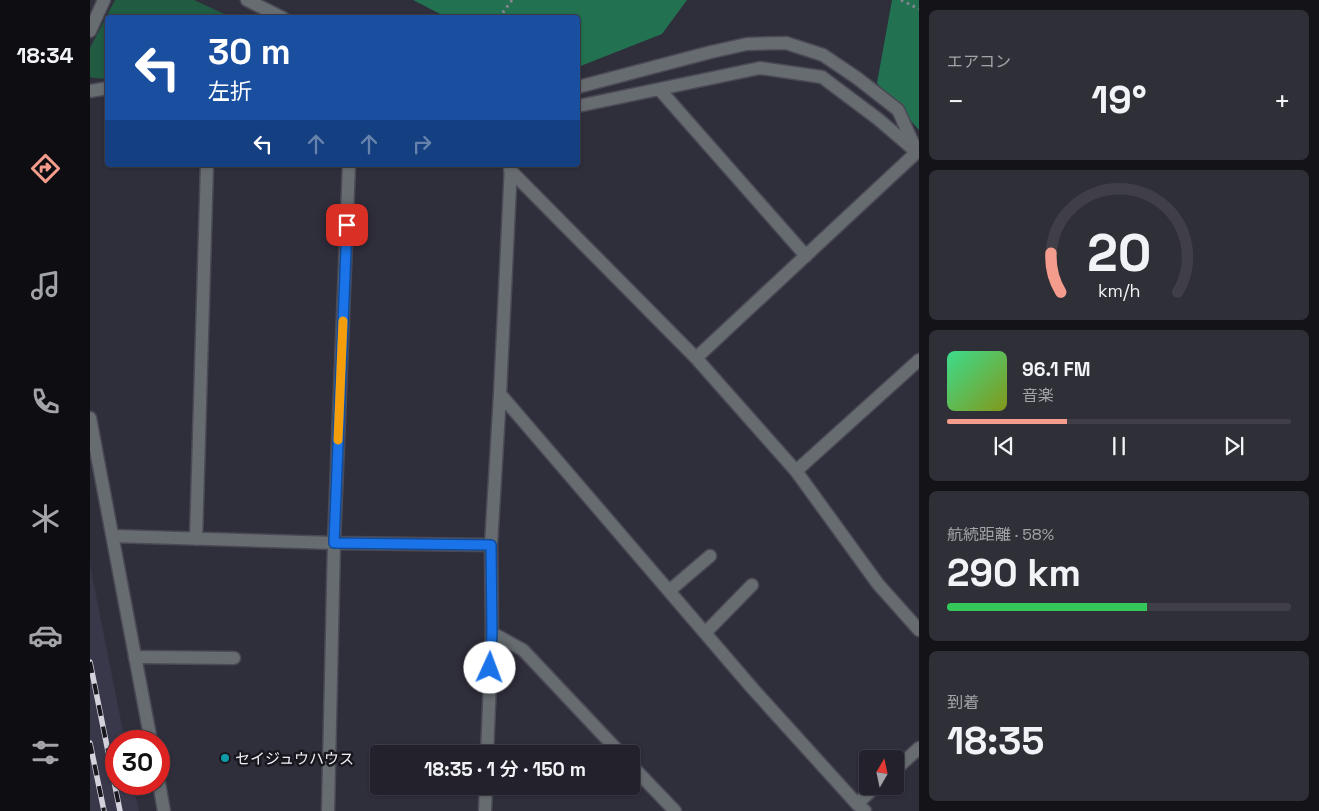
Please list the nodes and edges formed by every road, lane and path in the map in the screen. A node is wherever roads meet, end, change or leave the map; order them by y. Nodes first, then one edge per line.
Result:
1 (104, 0) edge
2 (247, 0) edge
3 (512, 0) edge
4 (901, 0) edge
5 (919, 9) edge
6 (277, 15) edge
7 (501, 15) edge
8 (90, 31) edge
9 (580, 86) edge
10 (105, 88) edge
11 (660, 90) junction
12 (90, 91) edge
13 (580, 106) edge
14 (918, 153) edge
15 (207, 167) edge
16 (349, 167) edge
17 (510, 168) edge
18 (806, 256) junction
19 (696, 358) junction
20 (919, 360) edge
21 (500, 394) junction
22 (90, 418) edge
23 (796, 471) junction
24 (112, 536) junction
25 (196, 539) junction
26 (334, 543) junction
27 (491, 545) junction
28 (710, 556) dead end
29 (752, 585) dead end
30 (669, 591) junction
31 (919, 630) edge
32 (492, 633) junction
33 (704, 633) junction
34 (135, 658) junction
35 (234, 658) dead end
36 (149, 730) edge
37 (487, 745) edge
38 (613, 745) edge
39 (919, 748) edge
40 (904, 762) edge
41 (640, 774) edge
42 (161, 795) edge
43 (486, 795) edge
44 (871, 795) edge
45 (862, 809) edge
46 (164, 811) edge
47 (328, 811) edge
48 (485, 811) edge
49 (675, 811) edge

1 - 8 street
2 - 6 street
3 - 7 path
4 - 5 path
9 - 14 street
10 - 12 street
11 - 13 street
11 - 14 street
11 - 18 street
14 - 18 street
15 - 25 street
16 - 26 street
17 - 19 street
17 - 21 street
18 - 19 street
19 - 23 street
20 - 23 street
21 - 27 street
21 - 30 street
22 - 24 street
23 - 31 street
24 - 25 street
24 - 34 street
25 - 26 street
26 - 27 street
26 - 47 street
27 - 32 street
28 - 30 street
29 - 33 street
30 - 33 street
32 - 37 street
32 - 38 street
33 - 45 street
34 - 35 street
34 - 36 street
39 - 40 street
41 - 49 street
42 - 46 street
43 - 48 street
44 - 45 street

